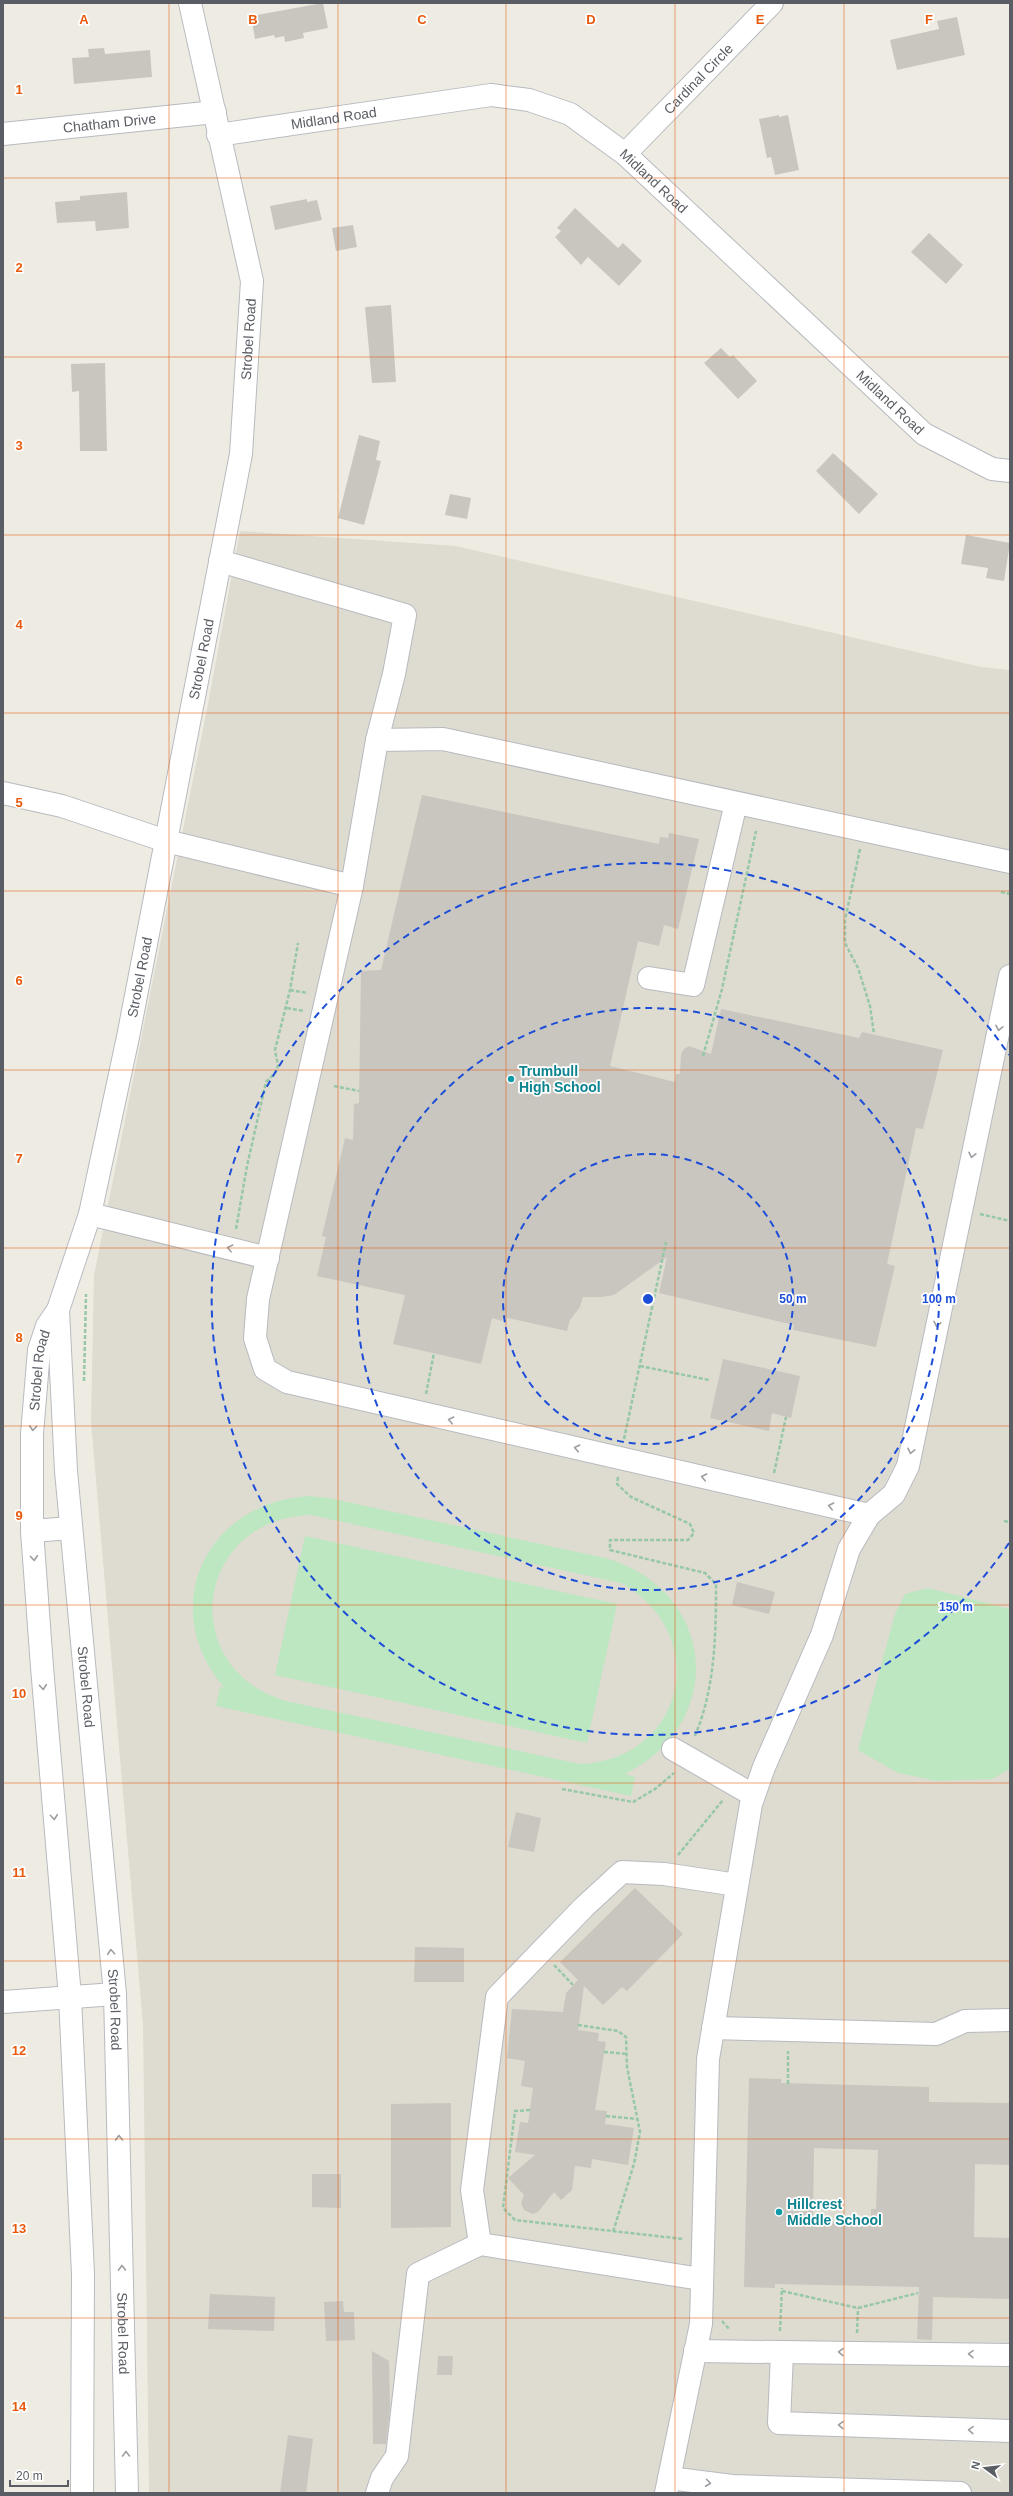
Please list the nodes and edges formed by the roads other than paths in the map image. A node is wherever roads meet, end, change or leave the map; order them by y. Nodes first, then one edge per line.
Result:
1 (190, 3) edge
2 (772, 3) edge
3 (215, 112) junction
4 (3, 134) edge
5 (218, 135) junction
6 (625, 154) junction
7 (1010, 471) edge
8 (220, 561) junction
9 (377, 740) junction
10 (3, 793) edge
11 (736, 802) junction
12 (166, 841) junction
13 (1010, 862) edge
14 (352, 886) junction
15 (1010, 976) edge
16 (649, 978) dead end
17 (90, 1214) junction
18 (268, 1258) junction
19 (58, 1310) junction
20 (869, 1515) junction
21 (71, 1528) junction
22 (32, 1531) junction
23 (680, 1753) road end
24 (753, 1795) junction
25 (737, 1885) junction
26 (115, 1994) junction
27 (70, 1997) junction
28 (3, 2002) edge
29 (1010, 2020) edge
30 (712, 2028) junction
31 (480, 2244) junction
32 (701, 2279) junction
33 (781, 2338) junction
34 (695, 2350) junction
35 (1010, 2355) edge
36 (1010, 2431) edge
37 (668, 2485) edge
38 (82, 2493) edge
39 (127, 2493) edge
40 (377, 2493) edge
41 (960, 2493) edge

1 - 3 street, Strobel Road
2 - 6 street, Cardinal Circle
3 - 4 street, Chatham Drive
3 - 5 street, Strobel Road
5 - 6 street, Midland Road
5 - 8 street, Strobel Road
6 - 7 street, Midland Road
8 - 9 street
8 - 12 street, Strobel Road
9 - 11 street
9 - 14 street
10 - 12 street
11 - 13 street
11 - 16 street
12 - 14 street
12 - 17 street, Strobel Road
14 - 18 street
15 -> 20 street
18 -> 17 street
17 - 19 street, Strobel Road
20 -> 18 street
19 - 21 street, Strobel Road
19 -> 22 street, Strobel Road
20 - 24 street
21 - 22 street
26 -> 21 street, Strobel Road
22 -> 27 street, Strobel Road
23 - 24 street
24 - 25 street
25 - 30 street
25 - 31 street
26 - 27 street
39 -> 26 street, Strobel Road
27 - 28 street
27 - 38 street, Strobel Road
29 - 30 street
30 - 32 street
31 - 32 street
31 - 40 street
32 - 34 street
33 - 34 street
35 -> 33 street
36 -> 33 street
34 - 37 street
37 -> 41 street

